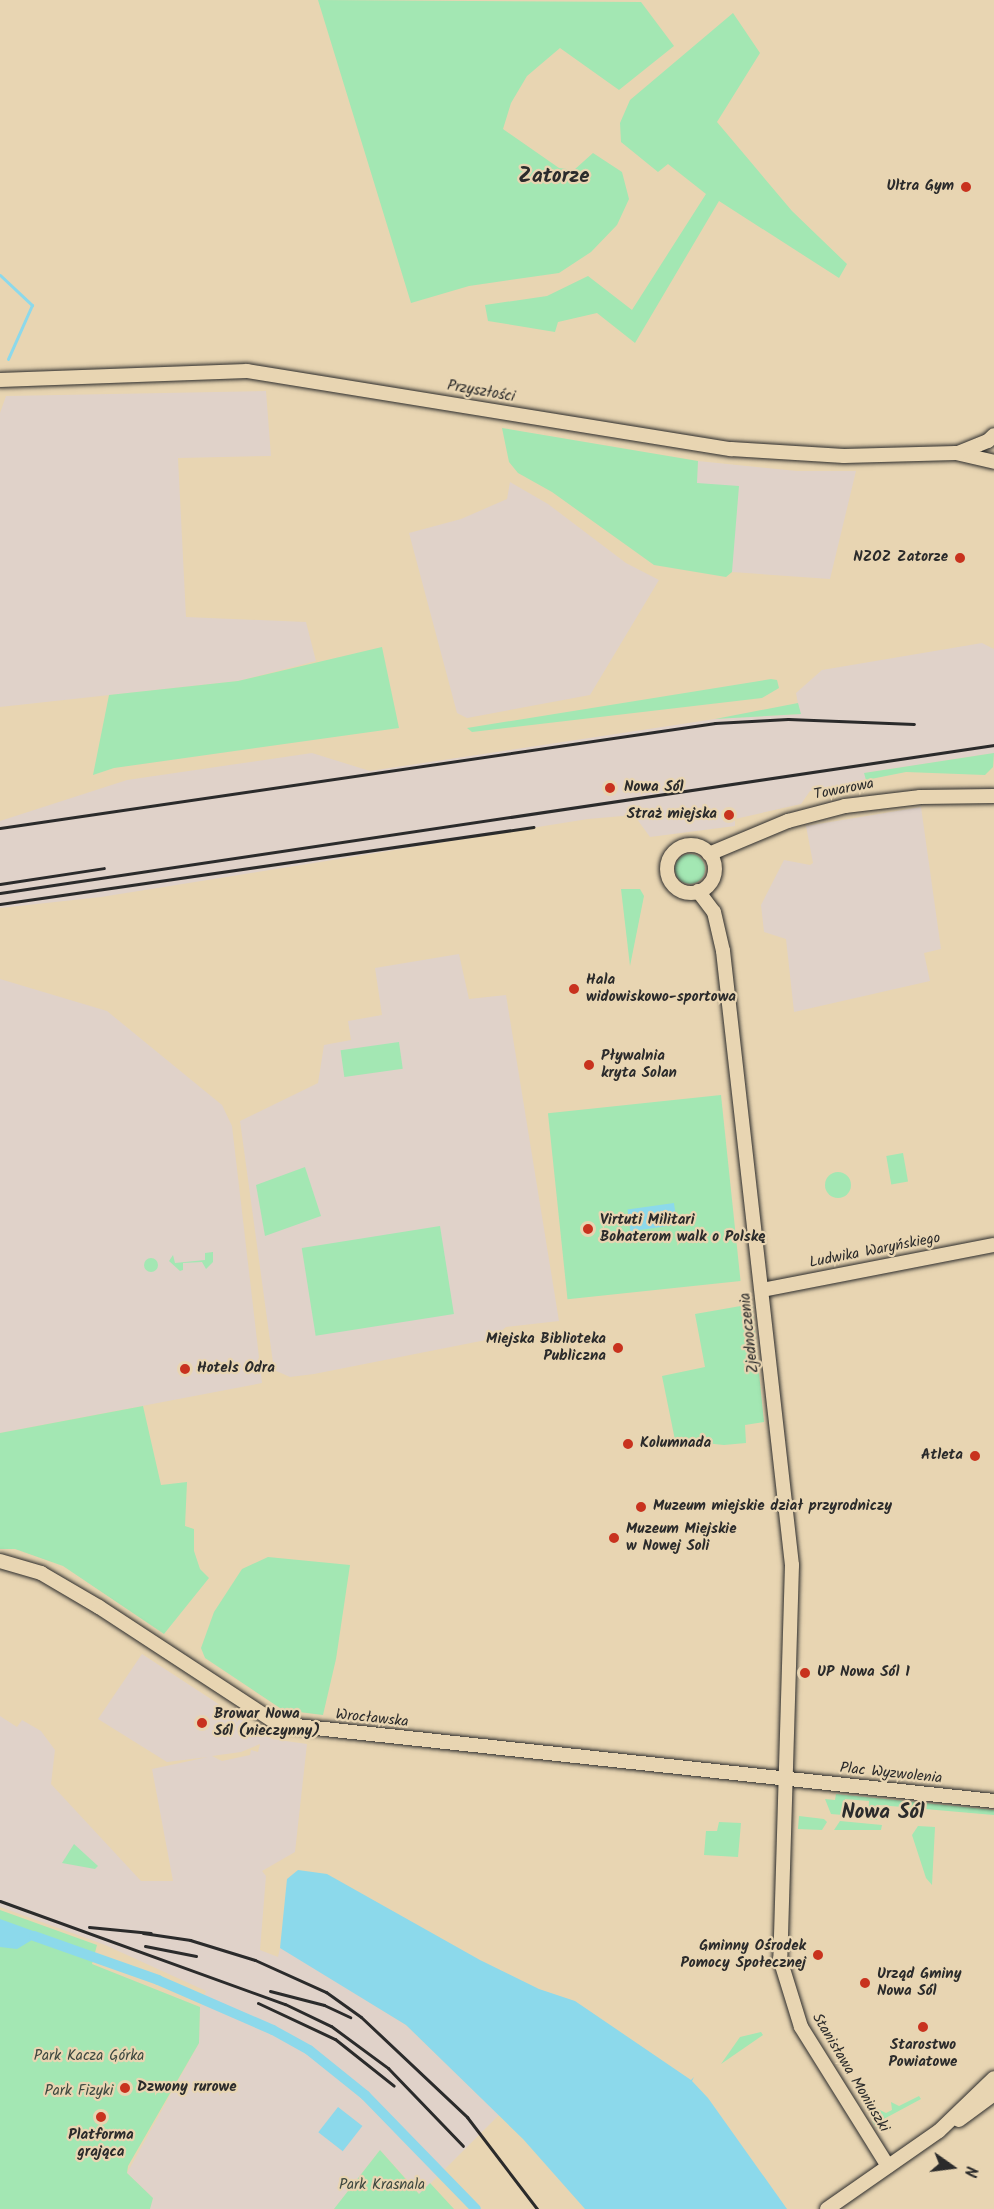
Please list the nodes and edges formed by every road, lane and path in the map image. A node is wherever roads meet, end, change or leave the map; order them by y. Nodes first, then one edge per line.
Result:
1 (0, 380) edge
2 (994, 435) edge
3 (956, 453) junction
4 (994, 462) edge
5 (994, 796) edge
6 (709, 854) junction
7 (698, 891) junction
8 (994, 1245) edge
9 (762, 1290) junction
10 (0, 1562) edge
11 (785, 1779) junction
12 (994, 1801) edge
13 (994, 2065) edge
14 (994, 2078) edge
15 (994, 2094) edge
16 (939, 2131) junction
17 (888, 2166) junction
18 (827, 2209) edge

1 - 3 street, Przyszłości
2 - 3 street, Przyszłości
3 - 4 street, Przyszłości
5 - 6 street, Towarowa
6 - 7 street
6 - 7 street
7 - 9 street, Zjednoczenia
8 - 9 street, Ludwika Waryńskiego
9 - 11 street, Zjednoczenia
10 - 11 street, Wrocławska
11 - 12 street, Plac Wyzwolenia
11 - 17 street, Stanisława Moniuszki
13 - 14 street
14 - 16 street
15 - 16 street
16 - 17 street
17 - 18 street

